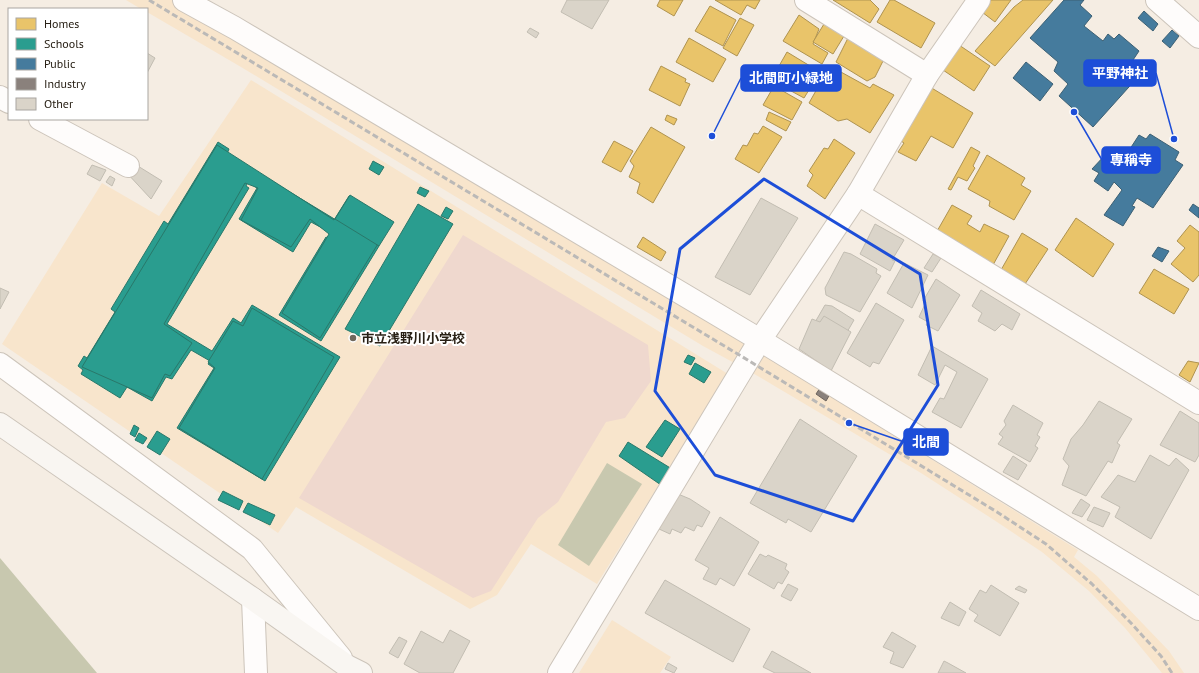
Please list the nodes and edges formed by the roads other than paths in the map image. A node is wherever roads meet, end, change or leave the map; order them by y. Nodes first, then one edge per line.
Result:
1 (184, 0) edge
2 (806, 0) edge
3 (980, 0) edge
4 (1157, 0) edge
5 (1196, 30) edge
6 (928, 75) junction
7 (42, 120) edge
8 (128, 166) dead end
9 (858, 194) junction
10 (760, 340) junction
11 (0, 364) edge
12 (1199, 403) edge
13 (0, 424) edge
14 (253, 598) junction
15 (1199, 609) edge
16 (354, 670) edge
17 (256, 673) edge
18 (559, 673) edge

1 - 10 street
2 - 6 street
3 - 6 street
4 - 5 street
6 - 9 street
7 - 8 street
9 - 10 street
9 - 12 street
10 - 15 street
10 - 18 street
11 - 16 street
13 - 14 street
14 - 16 street
14 - 17 street

